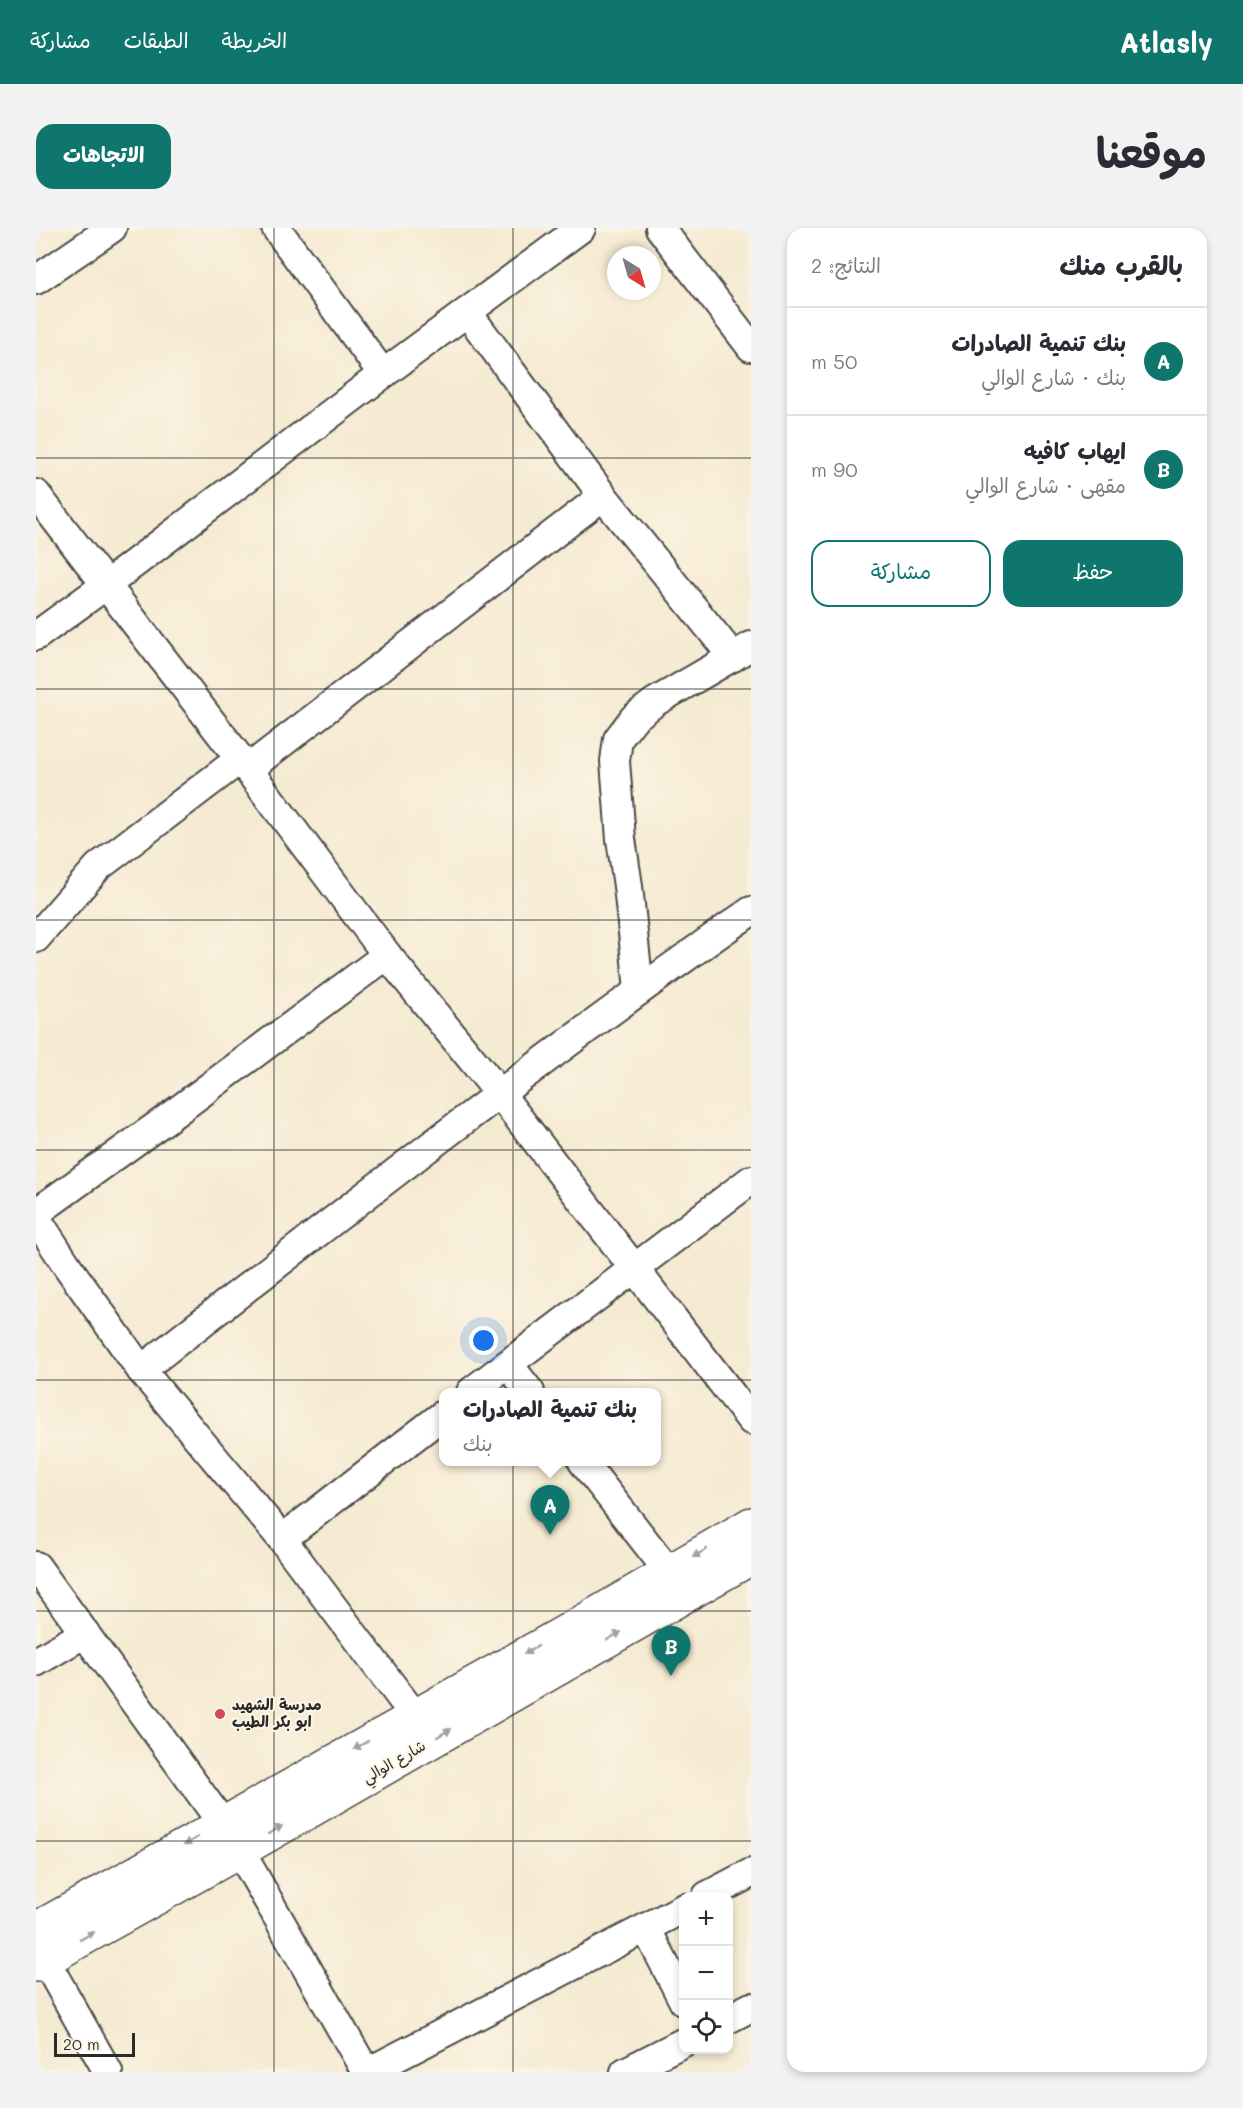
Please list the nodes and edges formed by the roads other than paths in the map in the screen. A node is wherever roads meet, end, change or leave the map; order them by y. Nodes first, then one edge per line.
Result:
1 (112, 228) edge
2 (276, 228) edge
3 (581, 228) edge
4 (660, 228) edge
5 (36, 280) edge
6 (467, 312) junction
7 (751, 347) edge
8 (384, 374) junction
9 (36, 495) edge
10 (603, 496) junction
11 (106, 585) junction
12 (36, 636) edge
13 (742, 652) edge
14 (244, 764) junction
15 (751, 911) edge
16 (36, 938) edge
17 (387, 955) junction
18 (639, 989) junction
19 (500, 1094) junction
20 (751, 1180) edge
21 (36, 1215) edge
22 (633, 1268) junction
23 (508, 1364) junction
24 (141, 1370) junction
25 (476, 1388) edge
26 (527, 1388) edge
27 (439, 1418) edge
28 (751, 1420) edge
29 (587, 1466) edge
30 (751, 1524) edge
31 (282, 1539) junction
32 (751, 1558) edge
33 (36, 1566) edge
34 (669, 1572) junction
35 (85, 1634) junction
36 (36, 1662) edge
37 (414, 1715) junction
38 (222, 1823) junction
39 (240, 1851) junction
40 (751, 1874) edge
41 (714, 1892) edge
42 (679, 1911) edge
43 (646, 1928) junction
44 (36, 1929) edge
45 (40, 1962) edge
46 (683, 2000) edge
47 (751, 2007) edge
48 (733, 2017) edge
49 (679, 2045) edge
50 (108, 2072) edge
51 (367, 2072) edge
52 (625, 2072) edge

1 - 5 street
2 - 8 street
3 - 6 street
4 - 7 street
6 - 8 street
6 - 10 street
8 - 11 street
9 - 11 street
10 - 13 street
10 - 14 street
11 - 12 street
11 - 14 street
13 - 18 street
14 - 16 street
14 - 17 street
15 - 18 street
17 - 19 street
17 - 21 street
18 - 19 street
19 - 22 street
19 - 24 street
20 - 22 street
21 - 24 street
22 - 23 street
22 - 28 street
23 - 25 street
23 - 26 street
24 - 31 street
27 - 31 street
29 - 34 street
30 -> 34 street, شارع الوالي
31 - 37 street
39 -> 32 street, شارع الوالي
33 - 35 street
34 -> 37 street, شارع الوالي
35 - 36 street
35 - 38 street
37 -> 38 street, شارع الوالي
38 -> 44 street, شارع الوالي
45 -> 39 street, شارع الوالي
39 - 51 street
40 - 41 street
42 - 43 street
43 - 46 street
43 - 51 street
45 - 50 street
47 - 48 street
49 - 52 street

